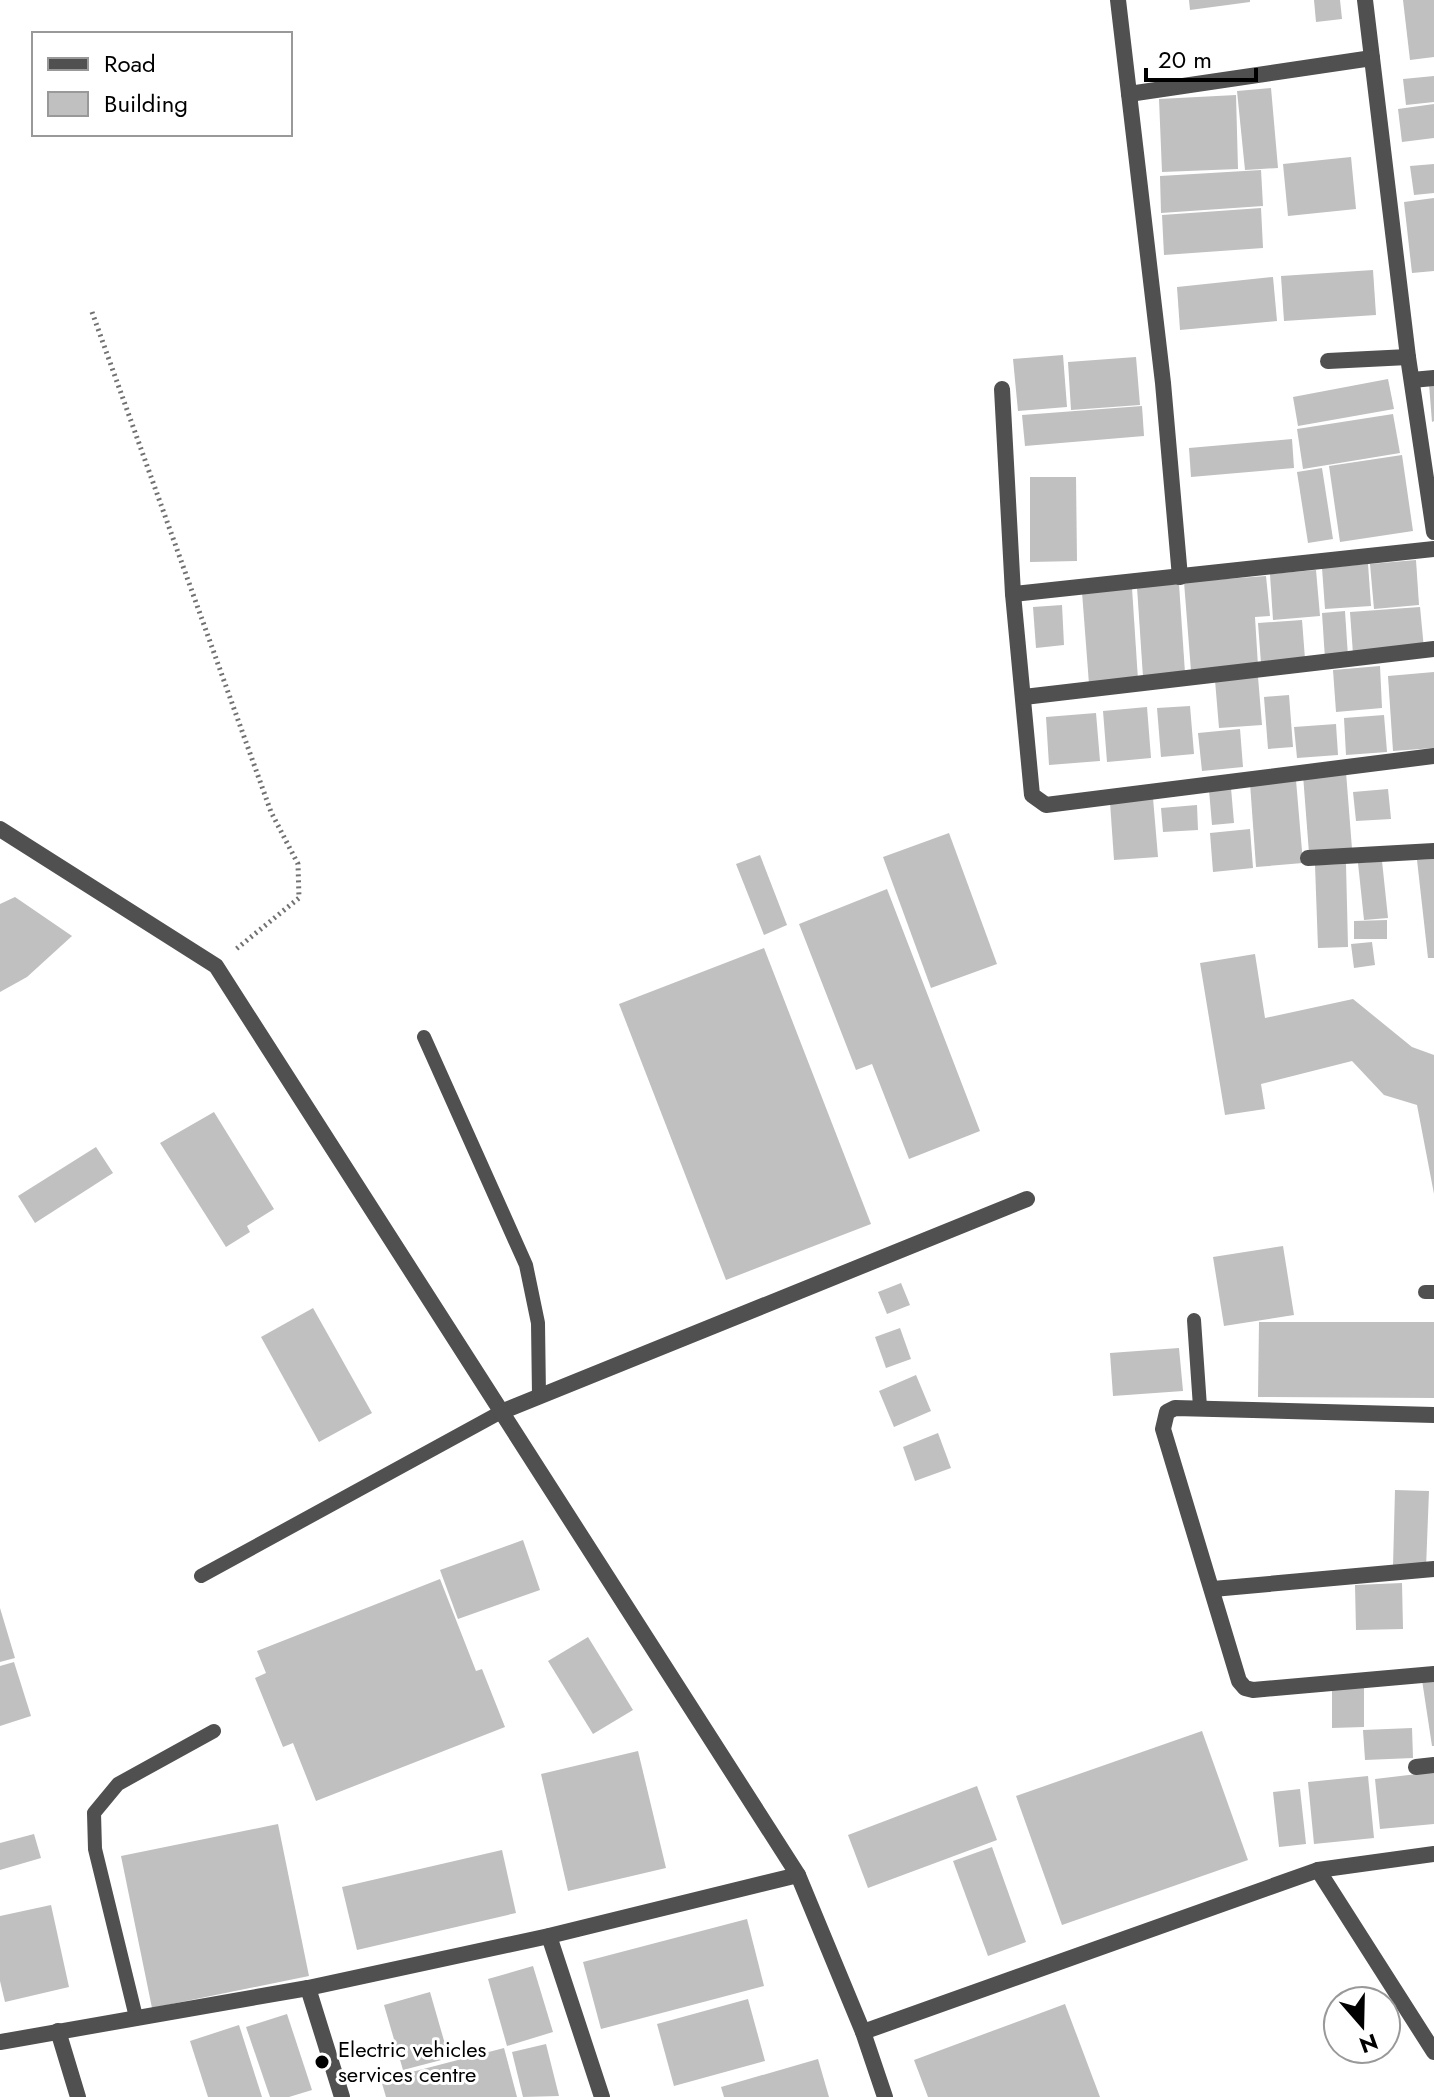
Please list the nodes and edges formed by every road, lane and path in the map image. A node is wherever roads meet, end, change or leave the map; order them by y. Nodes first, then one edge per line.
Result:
1 (1118, 0) edge
2 (1365, 0) edge
3 (1372, 58) junction
4 (1129, 94) junction
5 (92, 312) dead end
6 (1408, 357) junction
7 (1328, 361) dead end
8 (1434, 378) edge
9 (1412, 380) junction
10 (1002, 389) dead end
11 (1434, 532) edge
12 (1434, 549) edge
13 (1180, 577) junction
14 (1013, 594) junction
15 (1434, 649) edge
16 (1024, 697) junction
17 (1434, 756) edge
18 (0, 829) edge
19 (1434, 851) edge
20 (1308, 858) dead end
21 (216, 966) junction
22 (424, 1037) dead end
23 (1027, 1199) dead end
24 (1194, 1320) dead end
25 (539, 1396) junction
26 (1200, 1407) junction
27 (501, 1412) junction
28 (1434, 1415) edge
29 (1434, 1569) edge
30 (201, 1576) dead end
31 (1213, 1589) junction
32 (1434, 1674) edge
33 (214, 1731) dead end
34 (1434, 1765) edge
35 (1416, 1767) dead end
36 (1434, 1854) edge
37 (1318, 1870) junction
38 (798, 1875) junction
39 (549, 1936) junction
40 (308, 1988) junction
41 (136, 2017) junction
42 (58, 2031) junction
43 (863, 2032) junction
44 (0, 2042) edge
45 (1434, 2052) edge
46 (78, 2097) edge
47 (342, 2097) edge
48 (602, 2097) edge
49 (885, 2097) edge

1 - 4 street
2 - 3 street
3 - 4 street
3 - 6 street
4 - 13 street
5 - 21 path
6 - 7 street
6 - 9 street
8 - 9 street
9 - 11 street
10 - 14 street
12 - 13 street
13 - 14 street
14 - 16 street
15 - 16 street
16 - 17 street
18 - 21 street
19 - 20 street
21 - 27 street
22 - 25 lane
23 - 25 street
24 - 26 lane
25 - 27 street
26 - 28 street
26 - 31 street
27 - 30 lane
27 - 38 street
29 - 31 street
31 - 32 street
33 - 41 lane
34 - 35 street
36 - 37 street
37 - 43 street
37 - 45 street
38 - 39 street
38 - 43 street
39 - 40 street
39 - 48 street
40 - 41 street
40 - 47 street
41 - 42 street
42 - 44 street
42 - 46 street
43 - 49 street

